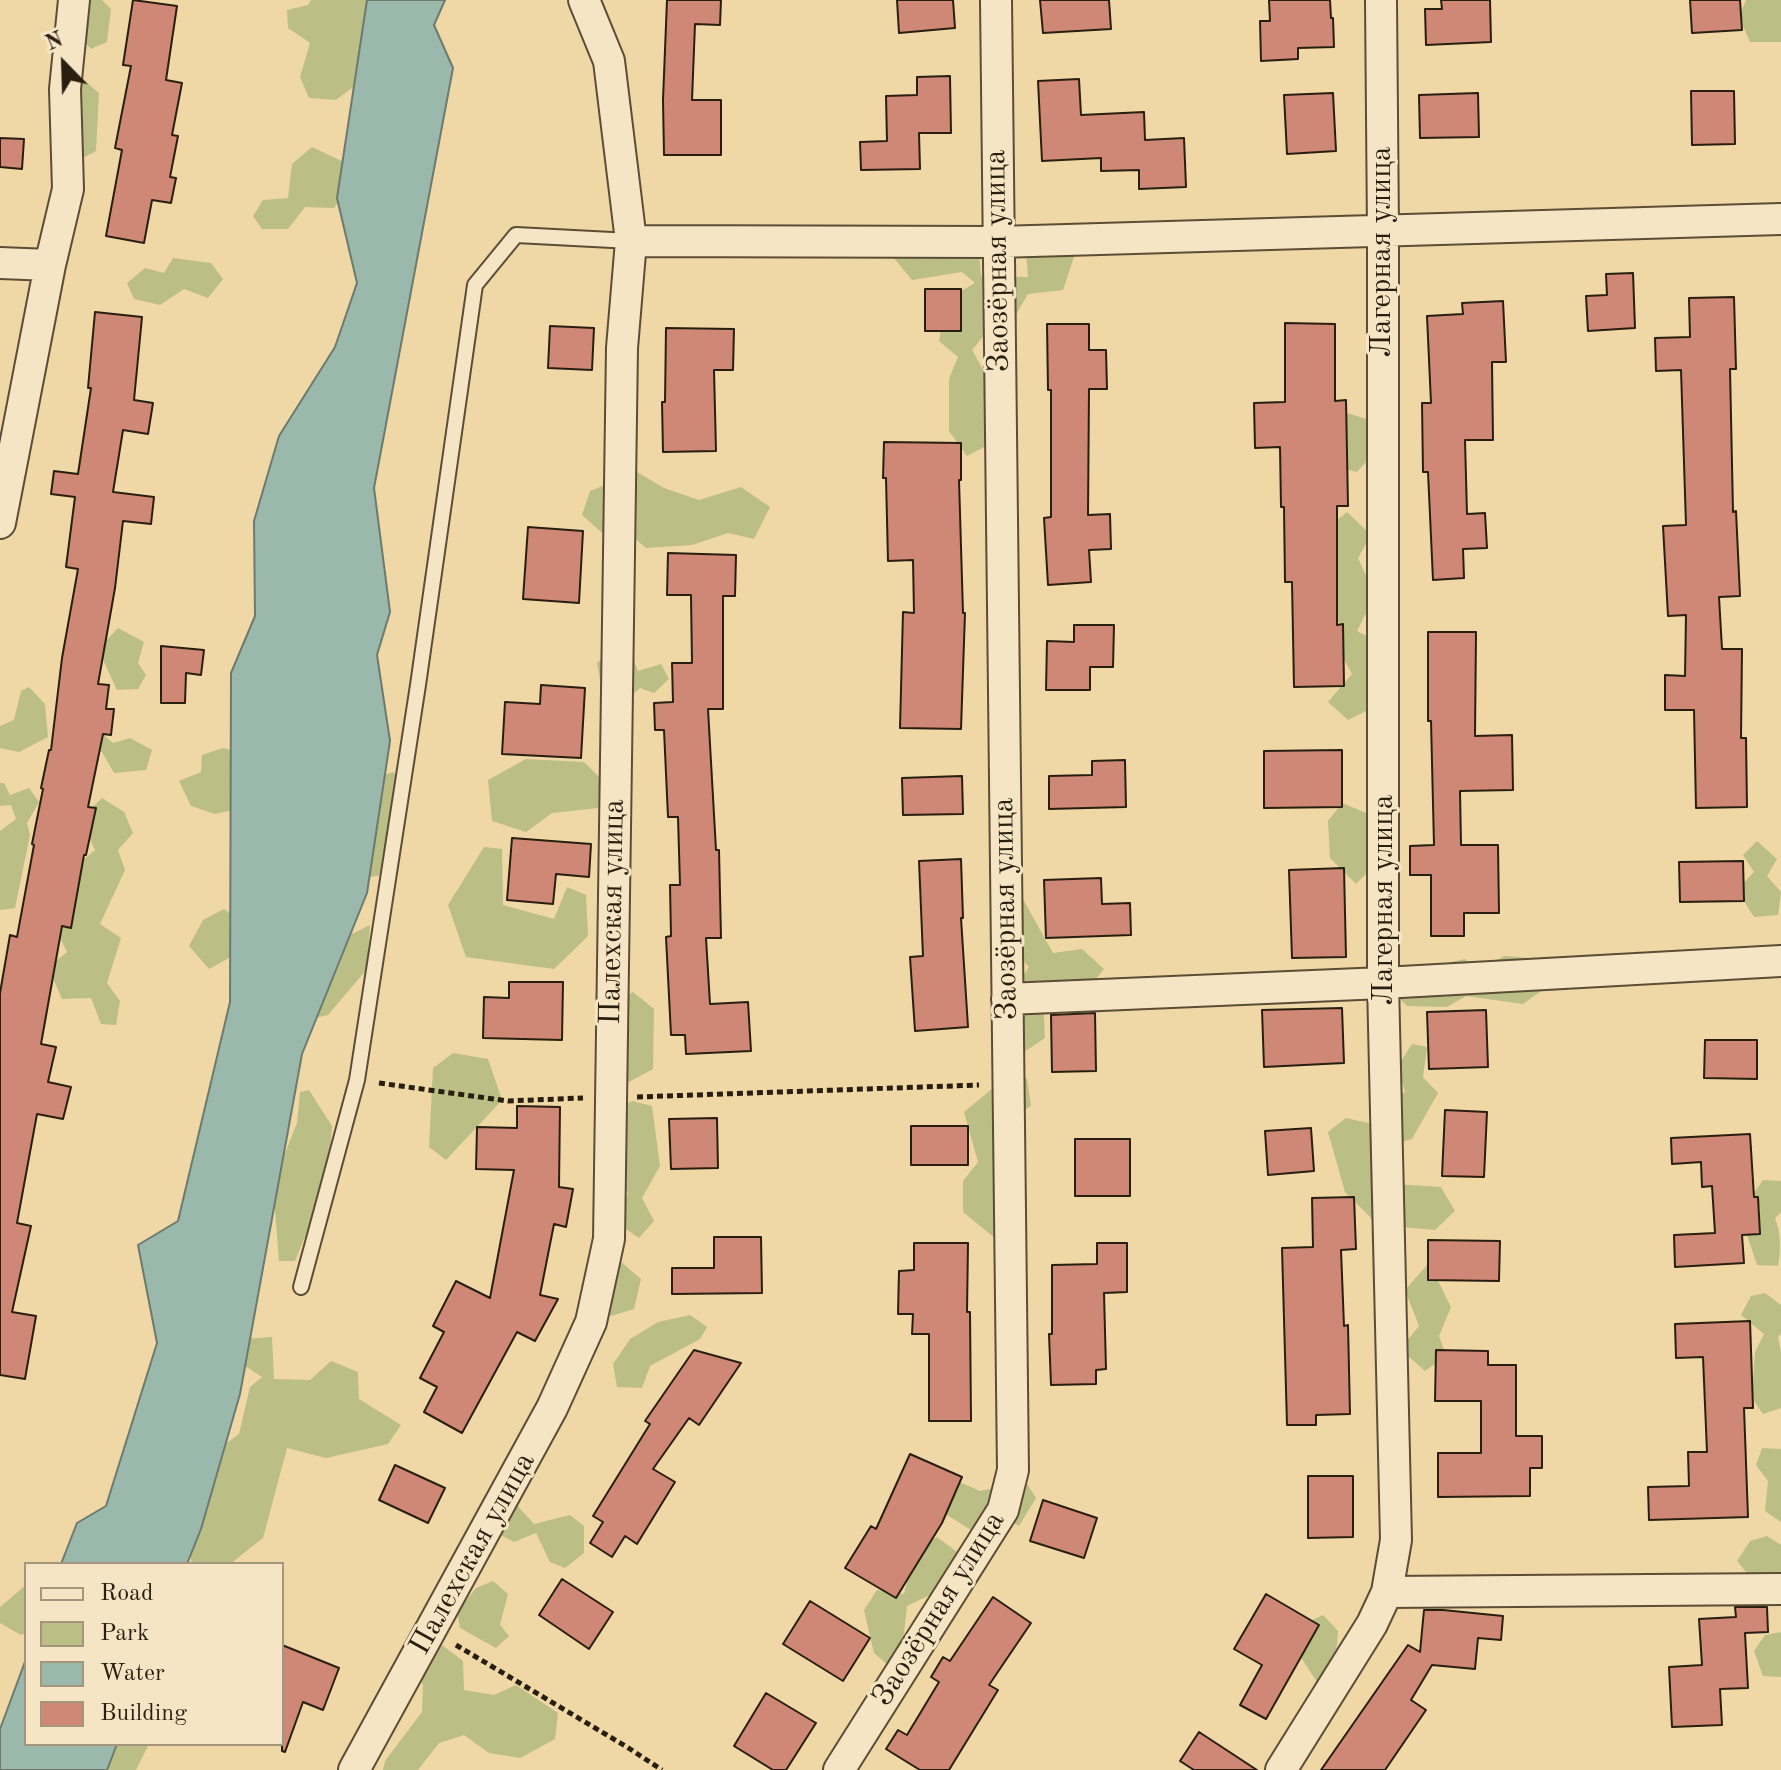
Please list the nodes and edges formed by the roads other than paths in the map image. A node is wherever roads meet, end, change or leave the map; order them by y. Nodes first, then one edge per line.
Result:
1 (74, 0) edge
2 (584, 0) edge
3 (996, 0) edge
4 (1381, 0) edge
5 (1781, 219) edge
6 (1383, 232) junction
7 (631, 241) junction
8 (998, 242) junction
9 (0, 263) edge
10 (50, 265) junction
11 (0, 523) edge
12 (1781, 961) edge
13 (1383, 983) junction
14 (1007, 999) junction
15 (301, 1287) dead end
16 (1781, 1589) edge
17 (1387, 1592) junction
18 (354, 1770) edge
19 (839, 1770) edge
20 (1281, 1770) edge

1 - 10 street
2 - 7 street, Палехская улица
3 - 8 street, Заозёрная улица
4 - 6 street, Лагерная улица
5 - 6 street
6 - 8 street
6 - 13 street, Лагерная улица
7 - 8 street
7 - 15 lane
7 - 18 street, Палехская улица
8 - 14 street, Заозёрная улица
9 - 10 street
10 - 11 street
12 - 13 street
13 - 14 street
13 - 17 street, Лагерная улица
14 - 19 street, Заозёрная улица
16 - 17 street
17 - 20 street, Лагерная улица

